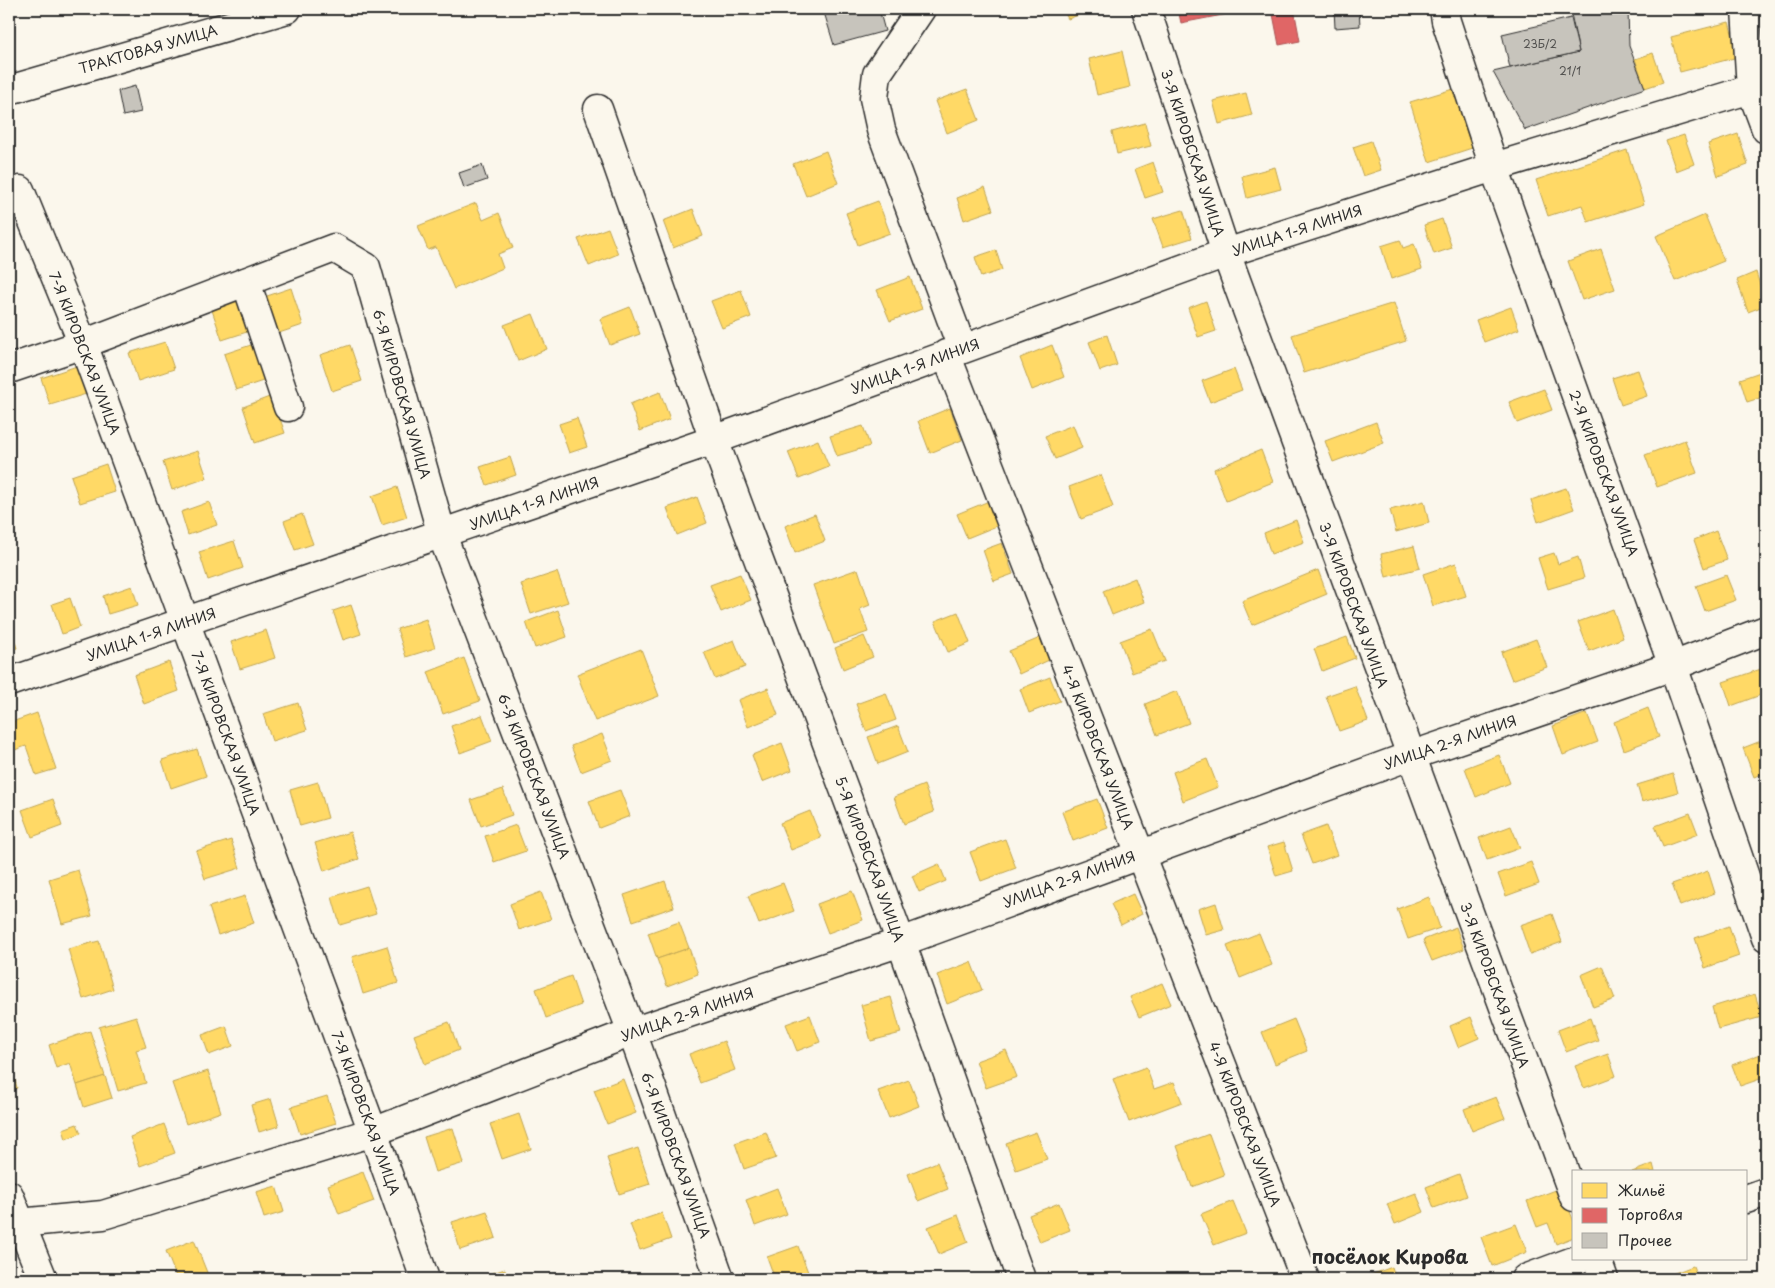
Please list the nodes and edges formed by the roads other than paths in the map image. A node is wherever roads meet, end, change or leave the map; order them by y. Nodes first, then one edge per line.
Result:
1 (286, 9) edge
2 (921, 9) edge
3 (1146, 9) edge
4 (1444, 9) edge
5 (1746, 9) edge
6 (1751, 89) junction
7 (9, 90) edge
8 (598, 109) dead end
9 (1766, 129) edge
10 (1494, 167) junction
11 (20, 190) dead end
12 (1226, 253) junction
13 (246, 282) junction
14 (83, 344) junction
15 (954, 351) junction
16 (9, 369) edge
17 (288, 407) dead end
18 (714, 440) junction
19 (442, 535) junction
20 (185, 623) junction
21 (1766, 630) edge
22 (1674, 666) junction
23 (9, 682) edge
24 (1410, 756) junction
25 (1140, 853) junction
26 (1766, 938) edge
27 (901, 942) junction
28 (632, 1032) junction
29 (373, 1132) junction
30 (1572, 1192) edge
31 (1766, 1192) edge
32 (9, 1195) edge
33 (1748, 1198) edge
34 (20, 1223) junction
35 (1576, 1260) edge
36 (1597, 1260) edge
37 (43, 1279) edge
38 (425, 1279) edge
39 (720, 1279) edge
40 (1021, 1279) edge
41 (1305, 1279) edge
42 (1525, 1279) edge
43 (1604, 1279) edge

1 - 7 street, ТРАКТОВАЯ УЛИЦА
2 - 15 street, 4-Я КИРОВСКАЯ УЛИЦА
3 - 12 street, 3-Я КИРОВСКАЯ УЛИЦА
4 - 10 street, 2-Я КИРОВСКАЯ УЛИЦА
5 - 6 street
6 - 9 street
6 - 10 street, УЛИЦА 1-Я ЛИНИЯ
8 - 18 street, 5-Я КИРОВСКАЯ УЛИЦА
10 - 12 street, УЛИЦА 1-Я ЛИНИЯ
10 - 22 street, 2-Я КИРОВСКАЯ УЛИЦА
11 - 14 street, 7-Я КИРОВСКАЯ УЛИЦА
12 - 15 street, УЛИЦА 1-Я ЛИНИЯ
12 - 24 street, 3-Я КИРОВСКАЯ УЛИЦА
13 - 14 street
13 - 17 street
13 - 19 street, 6-Я КИРОВСКАЯ УЛИЦА
14 - 16 street
14 - 20 street, 7-Я КИРОВСКАЯ УЛИЦА
15 - 18 street, УЛИЦА 1-Я ЛИНИЯ
15 - 25 street, 4-Я КИРОВСКАЯ УЛИЦА
18 - 19 street, УЛИЦА 1-Я ЛИНИЯ
18 - 27 street, 5-Я КИРОВСКАЯ УЛИЦА
19 - 20 street, УЛИЦА 1-Я ЛИНИЯ
19 - 28 street, 6-Я КИРОВСКАЯ УЛИЦА
20 - 23 street, УЛИЦА 1-Я ЛИНИЯ
20 - 29 street, 7-Я КИРОВСКАЯ УЛИЦА
21 - 22 street, УЛИЦА 2-Я ЛИНИЯ
22 - 24 street, УЛИЦА 2-Я ЛИНИЯ
22 - 26 street, 2-Я КИРОВСКАЯ УЛИЦА
24 - 25 street, УЛИЦА 2-Я ЛИНИЯ
24 - 30 street, 3-Я КИРОВСКАЯ УЛИЦА
25 - 27 street, УЛИЦА 2-Я ЛИНИЯ
25 - 41 street, 4-Я КИРОВСКАЯ УЛИЦА
27 - 28 street, УЛИЦА 2-Я ЛИНИЯ
27 - 40 street, 5-Я КИРОВСКАЯ УЛИЦА
28 - 29 street, УЛИЦА 2-Я ЛИНИЯ
28 - 39 street, 6-Я КИРОВСКАЯ УЛИЦА
29 - 34 street, УЛИЦА 2-Я ЛИНИЯ
29 - 38 street, 7-Я КИРОВСКАЯ УЛИЦА
31 - 33 street
32 - 34 street
34 - 37 street
35 - 42 street
36 - 43 street

